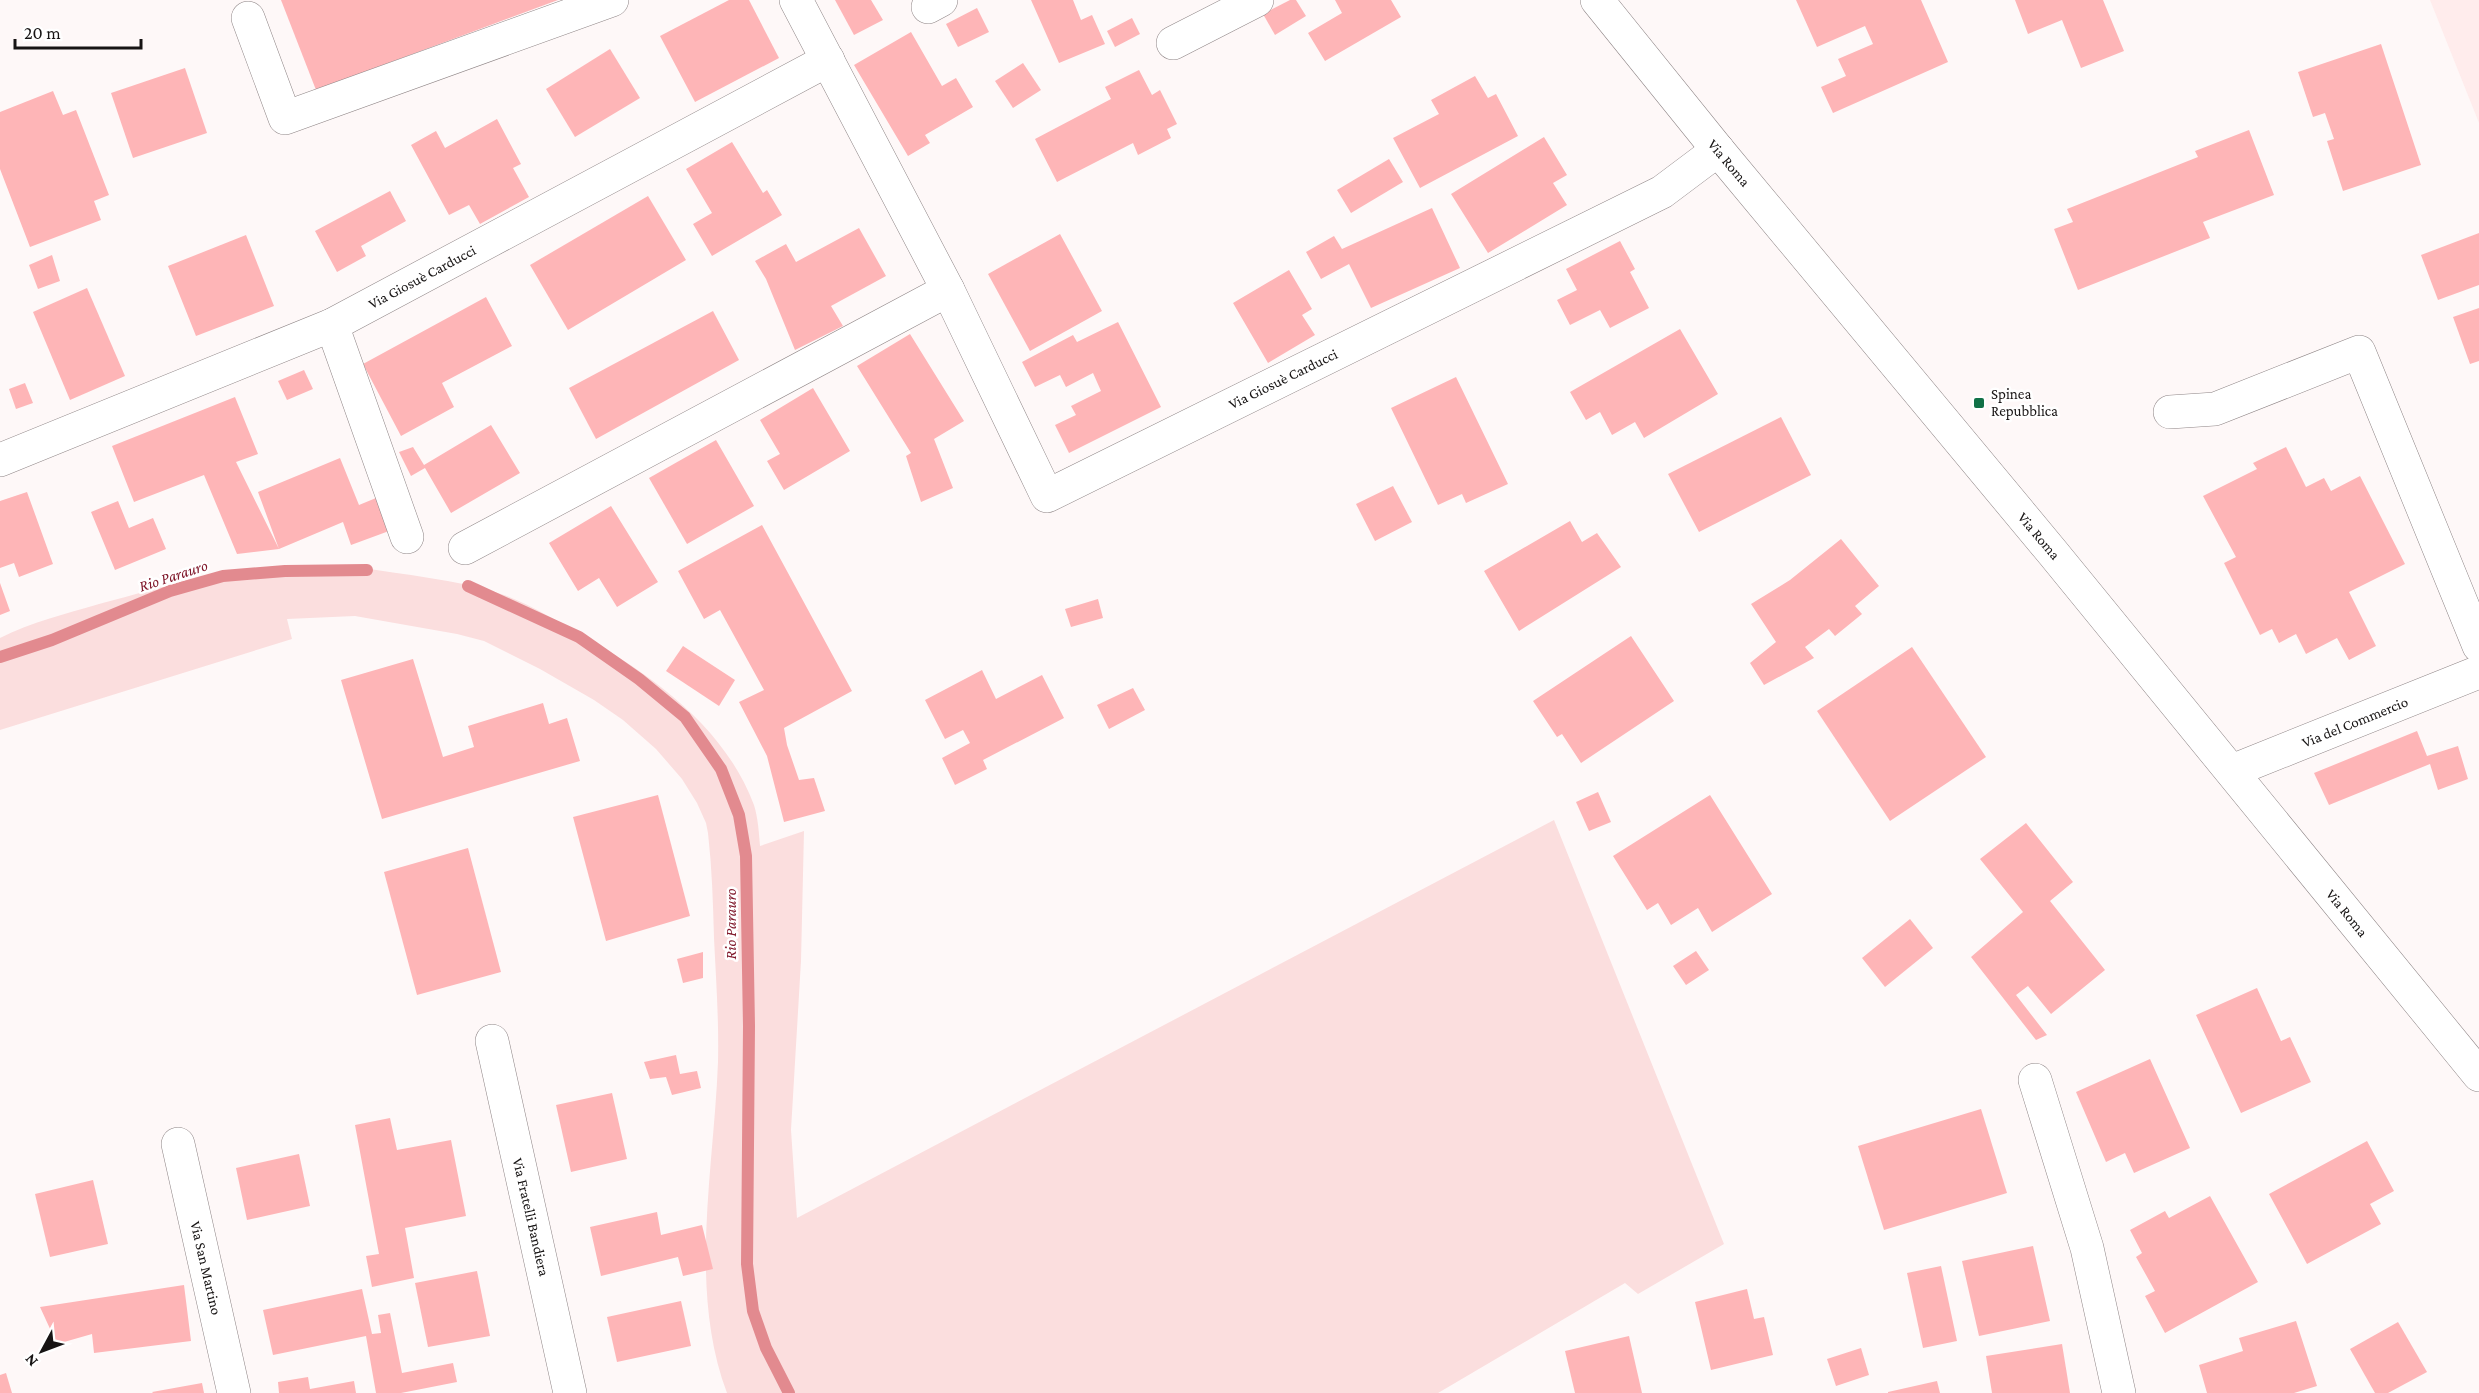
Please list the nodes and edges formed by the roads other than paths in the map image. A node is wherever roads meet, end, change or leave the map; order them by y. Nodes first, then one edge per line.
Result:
1 (612, 0) edge
2 (796, 0) edge
3 (1257, 0) edge
4 (1598, 0) edge
5 (248, 18) dead end
6 (1173, 43) dead end
7 (828, 60) junction
8 (1718, 150) junction
9 (948, 291) junction
10 (332, 325) junction
11 (2170, 412) dead end
12 (0, 460) edge
13 (407, 537) dead end
14 (465, 548) dead end
15 (2479, 646) edge
16 (2479, 672) edge
17 (2232, 771) junction
18 (492, 1041) dead end
19 (2479, 1075) edge
20 (2035, 1080) dead end
21 (178, 1144) dead end
22 (234, 1393) edge
23 (570, 1393) edge
24 (2119, 1393) edge

1 - 5 street
2 - 7 street, Via Giosuè Carducci
3 - 6 street
4 - 8 street, Via Roma
7 - 9 street, Via Giosuè Carducci
7 - 10 street, Via Giosuè Carducci
8 - 9 street, Via Giosuè Carducci
8 - 17 street, Via Roma
9 - 14 street
10 - 12 street, Via Giosuè Carducci
10 - 13 street
11 - 15 street
16 - 17 street, Via del Commercio
17 - 19 street, Via Roma
18 - 23 street, Via Fratelli Bandiera
20 - 24 street
21 - 22 street, Via San Martino

